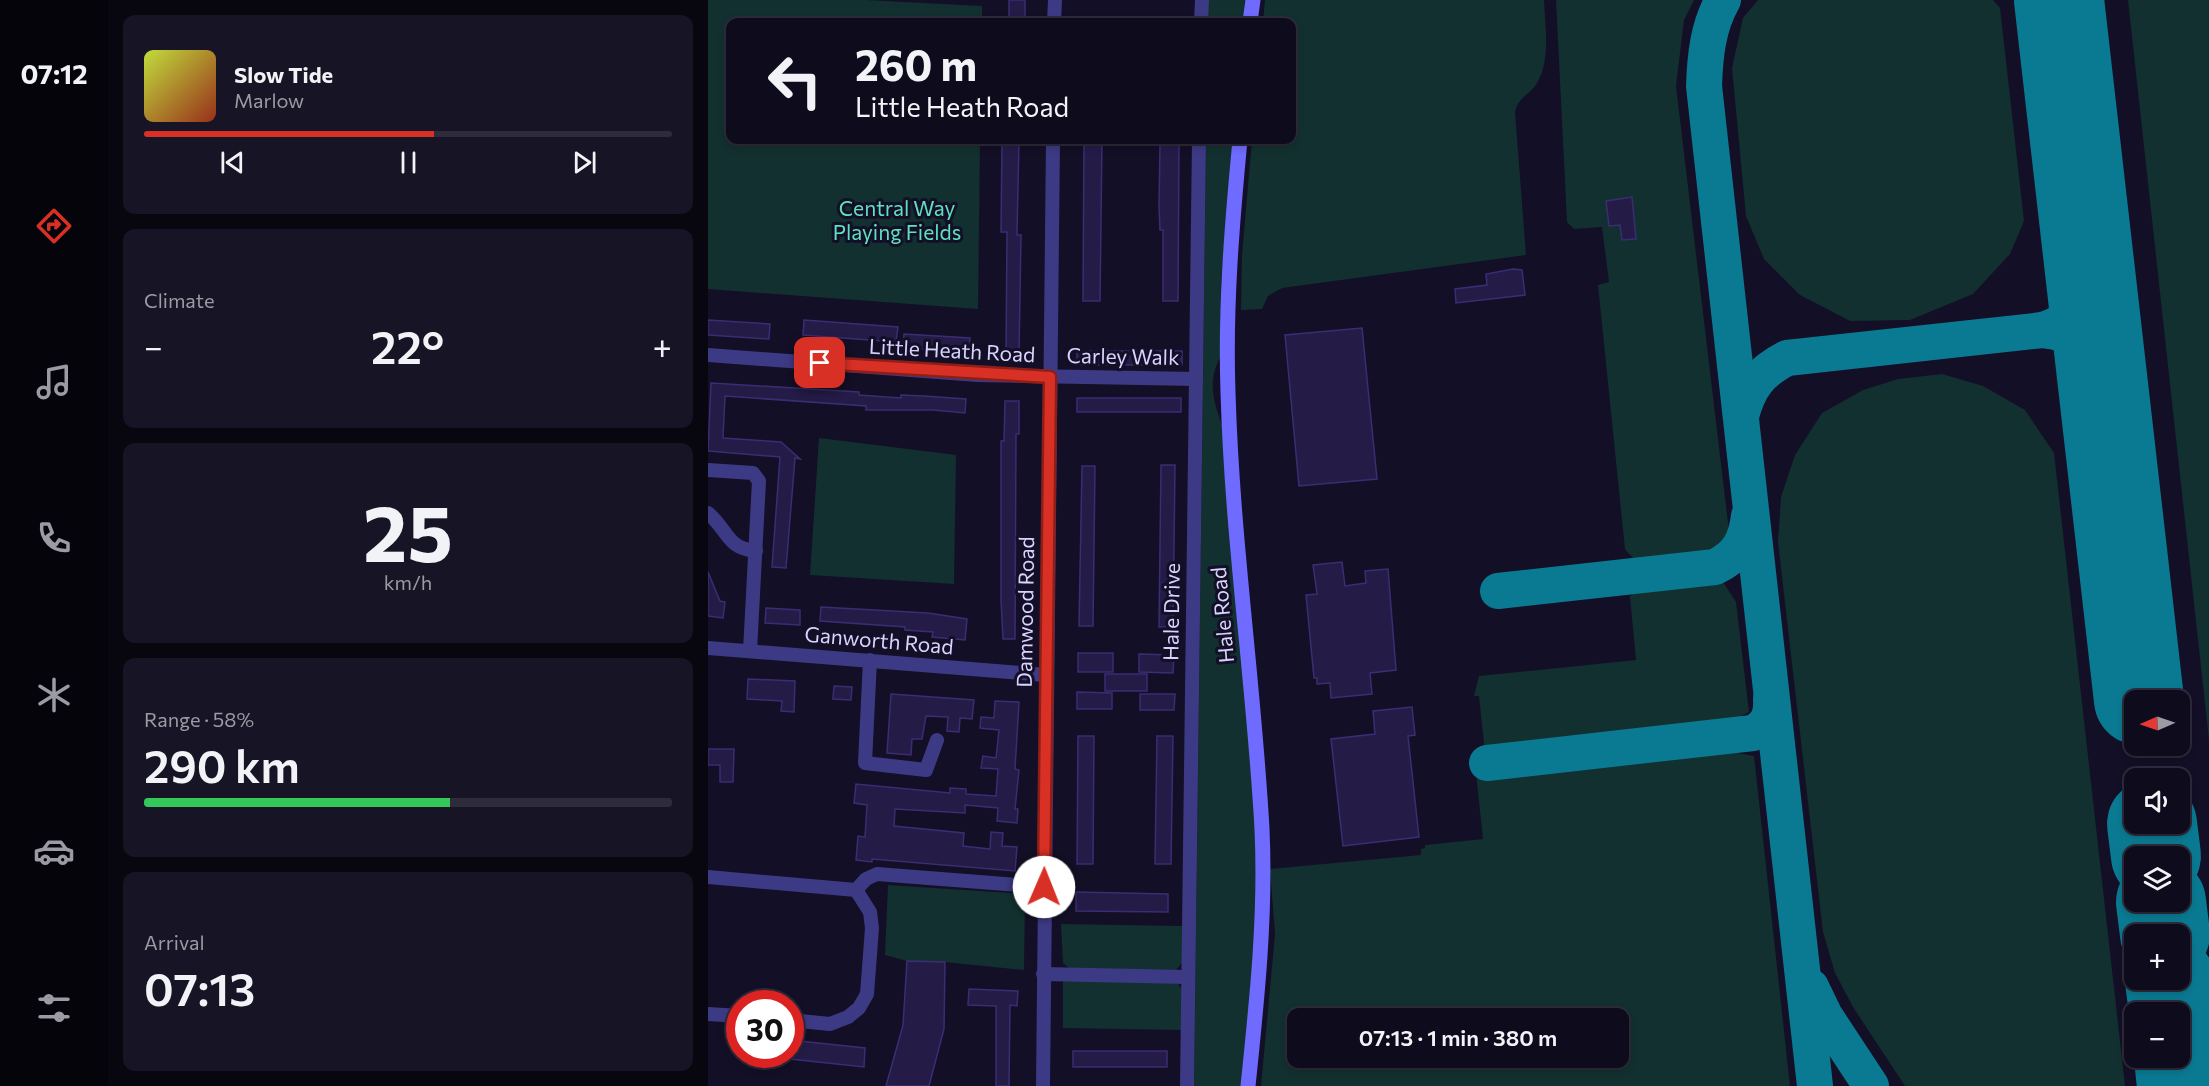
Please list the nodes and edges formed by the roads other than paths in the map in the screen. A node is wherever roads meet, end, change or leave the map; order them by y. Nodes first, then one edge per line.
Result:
1 (1055, 0) edge
2 (1202, 0) edge
3 (1253, 0) edge
4 (1054, 18) edge
5 (1201, 18) edge
6 (1251, 18) edge
7 (1053, 144) edge
8 (1199, 144) edge
9 (1240, 144) edge
10 (708, 356) edge
11 (1050, 377) junction
12 (1196, 379) junction
13 (708, 470) edge
14 (708, 513) edge
15 (756, 551) junction
16 (708, 648) edge
17 (750, 651) junction
18 (870, 660) junction
19 (1046, 675) junction
20 (937, 740) dead end
21 (708, 877) edge
22 (1044, 887) junction
23 (856, 890) junction
24 (1043, 974) junction
25 (1188, 977) junction
26 (708, 1014) edge
27 (726, 1015) edge
28 (804, 1021) edge
29 (1042, 1086) edge
30 (1187, 1086) edge
31 (1248, 1086) edge

1 - 4 street
2 - 5 street
3 - 6 street
7 - 11 street, Damwood Road
8 - 12 street, Hale Drive
9 - 31 street, Hale Road
10 - 11 street, Little Heath Road
11 - 12 street, Carley Walk
11 - 19 street, Damwood Road
12 - 25 street, Hale Drive
13 - 15 street
14 - 15 street
15 - 17 street
16 - 17 street, Ganworth Road
17 - 18 street, Ganworth Road
18 - 19 street, Ganworth Road
18 - 20 street
19 - 22 street, Damwood Road
21 - 23 street
22 - 23 street
22 - 24 street, Damwood Road
23 - 28 street
24 - 25 street
24 - 29 street, Damwood Road
25 - 30 street, Hale Drive
26 - 27 street

